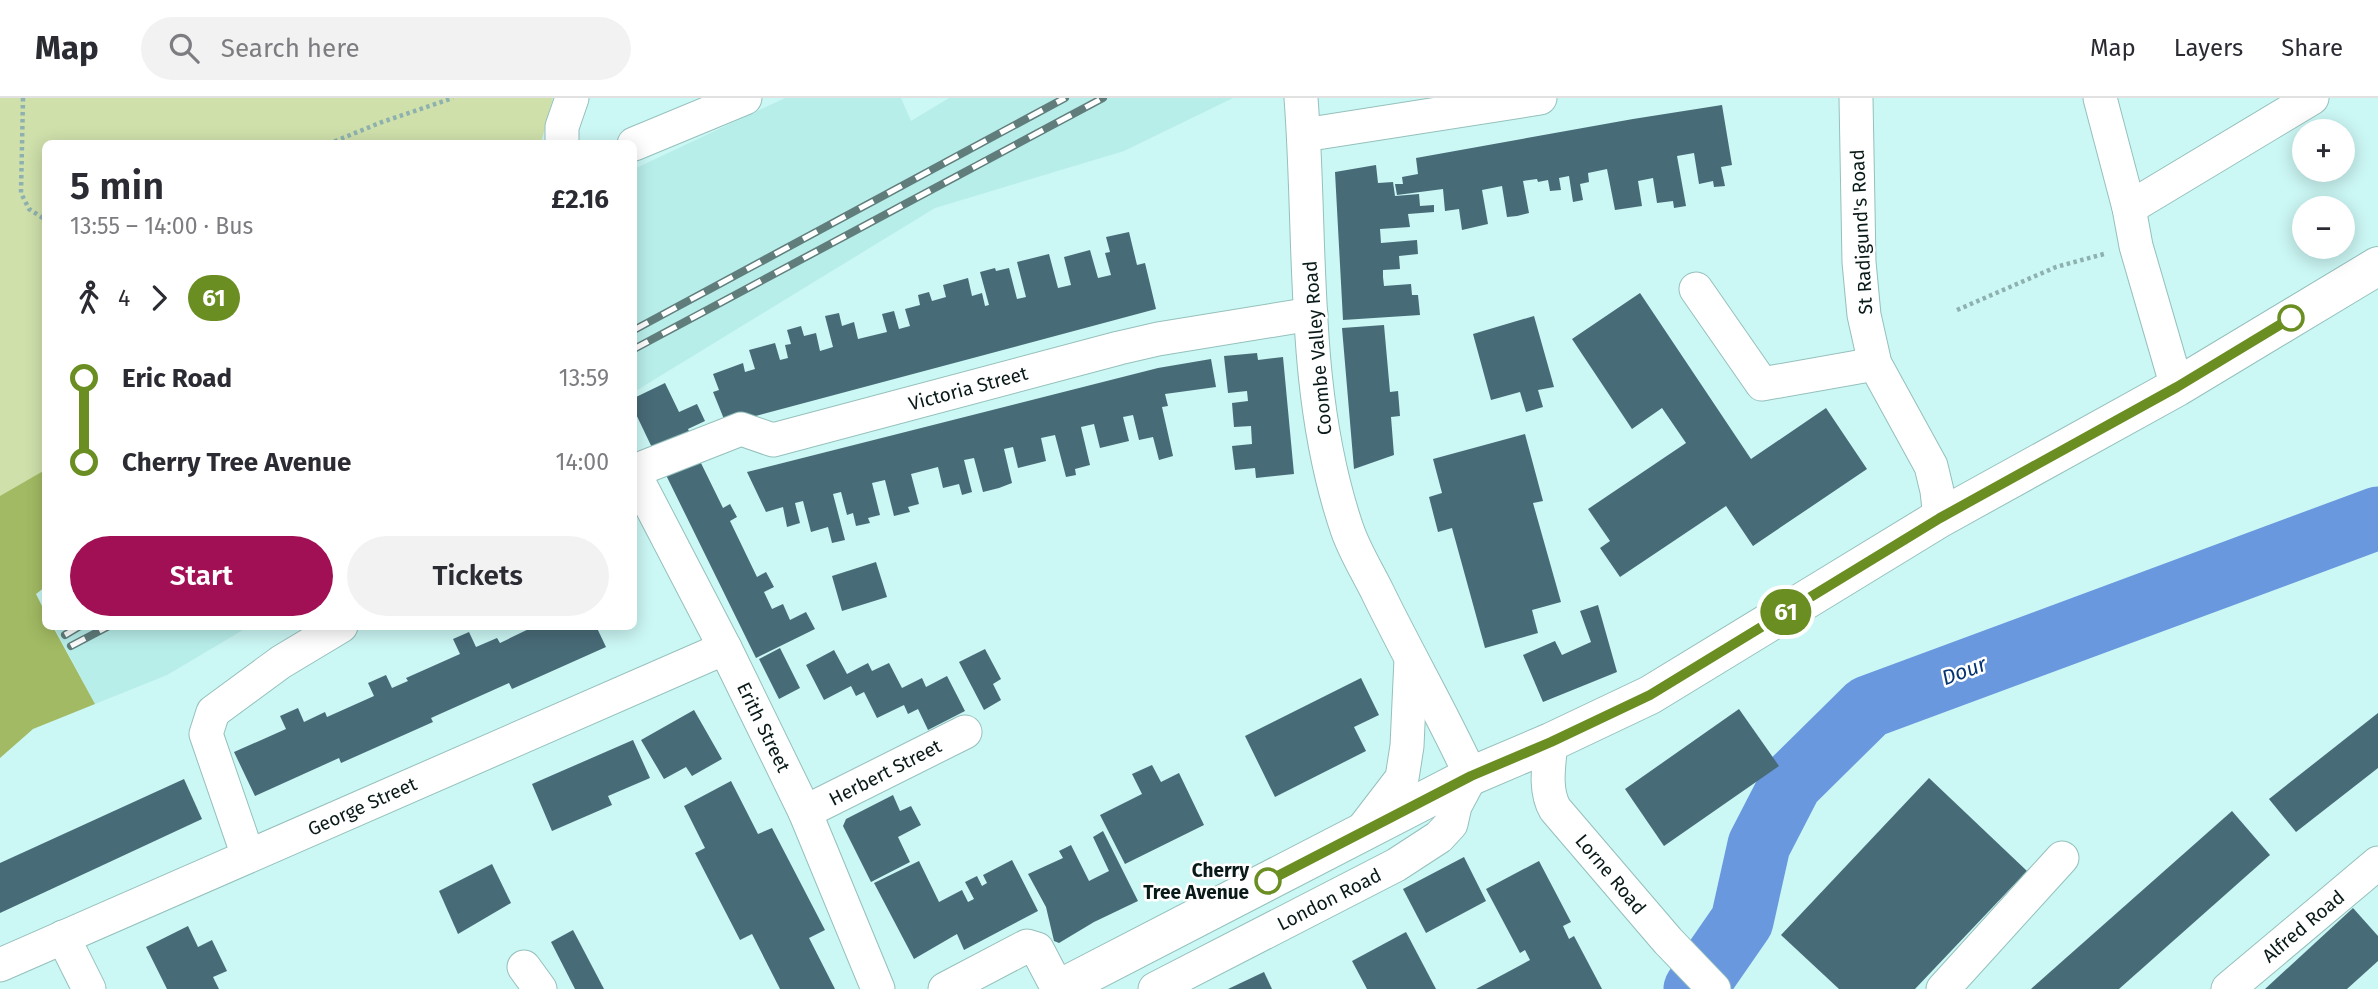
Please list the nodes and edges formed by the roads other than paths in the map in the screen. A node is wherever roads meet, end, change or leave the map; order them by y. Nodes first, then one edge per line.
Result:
1 (572, 98) edge
2 (745, 98) edge
3 (1301, 98) edge
4 (1540, 98) edge
5 (1856, 98) edge
6 (2099, 98) edge
7 (2312, 98) edge
8 (1304, 135) junction
9 (562, 140) edge
10 (637, 143) edge
11 (2129, 208) junction
12 (2378, 266) edge
13 (1696, 289) dead end
14 (1311, 314) junction
15 (1875, 364) junction
16 (2177, 387) junction
17 (637, 471) edge
18 (637, 478) edge
19 (1940, 518) junction
20 (334, 630) edge
21 (725, 648) junction
22 (1411, 659) junction
23 (965, 732) dead end
24 (1551, 742) junction
25 (1471, 776) junction
26 (806, 812) junction
27 (1359, 834) junction
28 (248, 856) junction
29 (2062, 858) dead end
30 (2378, 863) edge
31 (63, 937) junction
32 (0, 965) edge
33 (89, 989) edge
34 (878, 989) edge
35 (945, 989) edge
36 (1058, 989) edge
37 (1155, 989) edge
38 (1714, 989) edge
39 (1942, 989) edge
40 (2228, 989) edge

1 - 9 street
2 - 10 street
3 - 8 street, Coombe Valley Road
4 - 8 street
5 - 15 street, St Radigund's Road
6 - 11 street
7 - 11 street
8 - 14 street, Coombe Valley Road
11 - 16 street
12 - 16 main road
13 - 15 street
14 - 17 street, Victoria Street
14 - 22 street, Coombe Valley Road
15 - 19 street, St Radigund's Road
16 - 19 main road
18 - 21 street, Erith Street
19 - 24 main road
20 - 28 street
21 - 26 street, Erith Street
21 - 28 street, George Street
22 - 25 street, Coombe Valley Road
22 - 27 street
23 - 26 street, Herbert Street
24 - 25 main road
24 - 38 street, Lorne Road
25 - 27 main road
25 - 37 street, London Road
26 - 34 street, Erith Street
27 - 36 main road
28 - 31 street, George Street
29 - 39 street
30 - 40 street, Alfred Road
31 - 32 street, George Street
31 - 33 street
35 - 36 street

